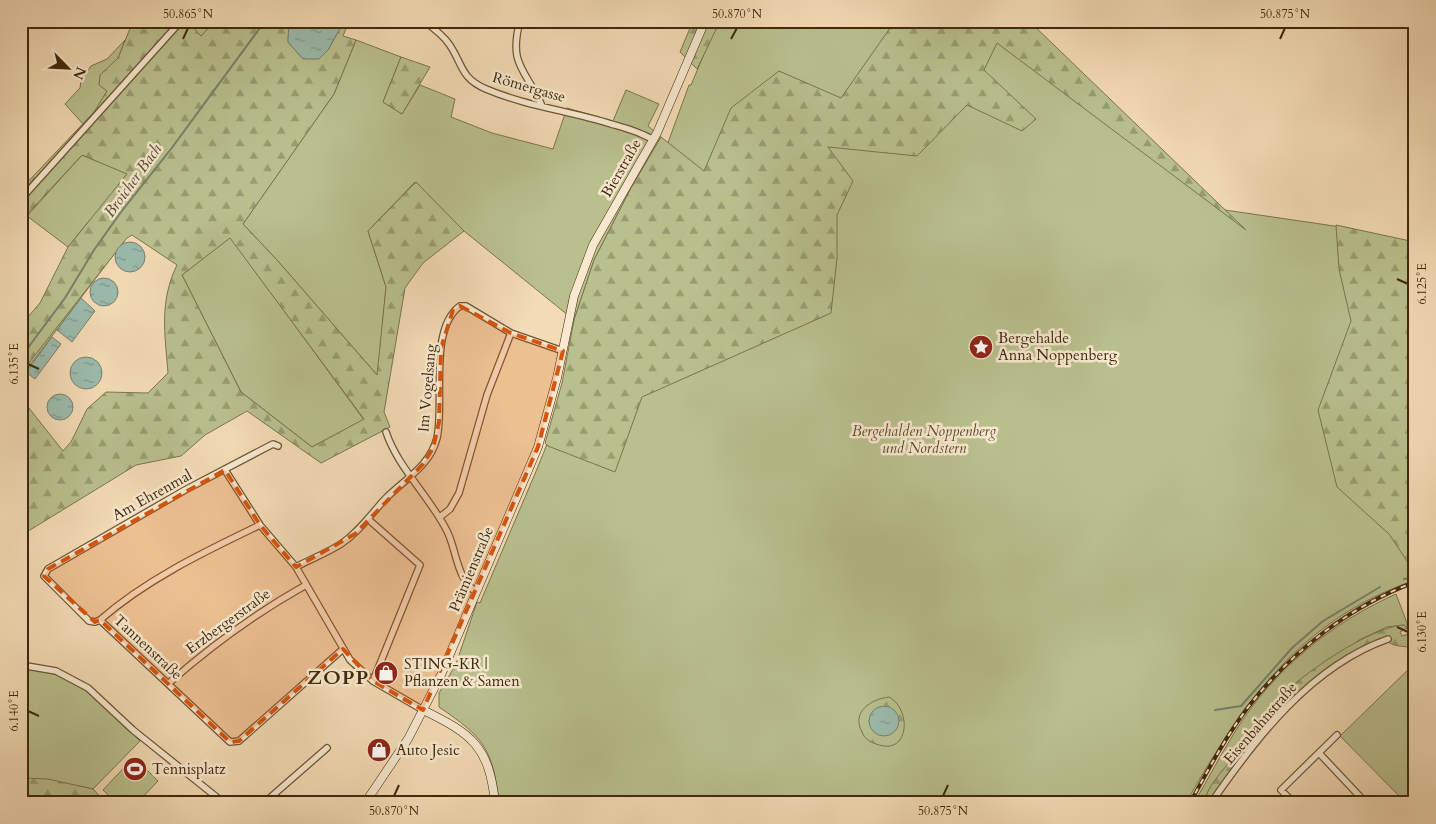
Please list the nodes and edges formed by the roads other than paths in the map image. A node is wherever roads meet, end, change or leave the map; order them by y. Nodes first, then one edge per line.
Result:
1 (182, 21) edge
2 (424, 21) edge
3 (520, 21) edge
4 (706, 21) edge
5 (542, 106) junction
6 (654, 140) junction
7 (21, 199) edge
8 (567, 330) joint
9 (511, 333) junction
10 (562, 351) junction
11 (386, 432) dead end
12 (278, 446) dead end
13 (225, 470) junction
14 (412, 476) junction
15 (440, 517) junction
16 (368, 519) junction
17 (260, 525) junction
18 (296, 567) junction
19 (44, 576) joint
20 (306, 585) junction
21 (476, 592) junction
22 (100, 620) junction
23 (1388, 639) dead end
24 (343, 649) junction
25 (21, 665) edge
26 (373, 681) junction
27 (169, 683) junction
28 (424, 710) junction
29 (1337, 735) dead end
30 (327, 748) dead end
31 (1319, 753) junction
32 (1286, 795) junction
33 (1216, 796) junction
34 (224, 803) edge
35 (264, 803) edge
36 (365, 803) edge
37 (495, 803) edge
38 (1211, 803) edge
39 (1223, 803) edge
40 (1278, 803) edge
41 (1294, 803) edge
42 (1366, 803) edge

1 - 7 street
2 - 5 street, Römergasse
3 - 5 street
4 - 6 main road, Bierstraße
5 - 6 street, Römergasse
6 - 8 main road, Bierstraße
8 - 10 main road, Prämienstraße
9 - 10 street
9 - 14 street, Im Vogelsang
9 - 15 street
10 - 21 main road, Prämienstraße
11 - 14 street
12 - 13 street, Am Ehrenmal
13 - 17 street
13 - 19 street, Am Ehrenmal
14 - 15 street
14 - 16 street
15 - 21 street
16 - 18 street
16 - 26 street
17 - 18 street
17 - 22 street
18 - 20 street
19 - 22 street, Tannenstraße
20 - 24 street
20 - 27 street, Erzbergerstraße
21 - 28 main road, Prämienstraße
22 - 27 street, Tannenstraße
23 - 33 street, Eisenbahnstraße
24 - 26 street
24 - 27 street, Tannenstraße
25 - 34 street
26 - 28 street
28 - 36 main road, Prämienstraße
28 - 37 main road
29 - 31 street
30 - 35 street
31 - 32 street
31 - 42 street
32 - 40 street
32 - 41 street
33 - 38 street, Eisenbahnstraße
33 - 39 street

